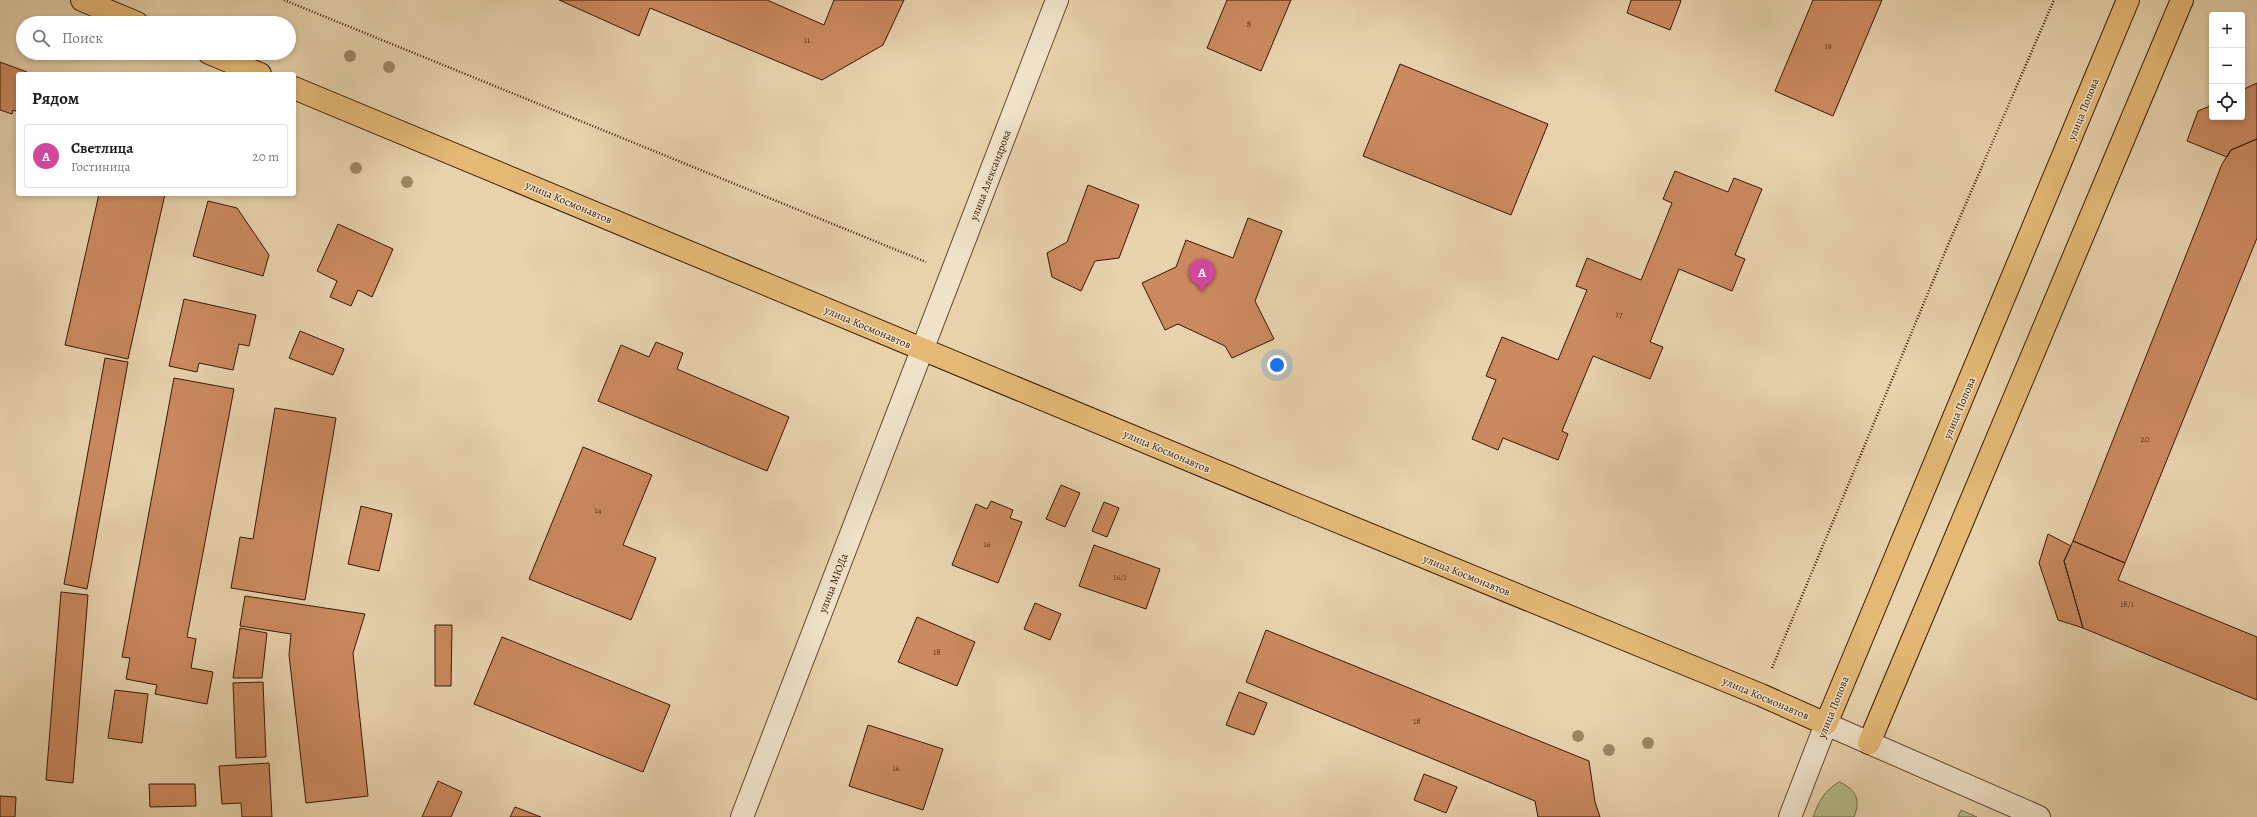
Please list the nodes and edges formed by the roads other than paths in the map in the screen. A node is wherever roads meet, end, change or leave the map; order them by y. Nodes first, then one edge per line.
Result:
1 (82, 0) edge
2 (1057, 0) edge
3 (2128, 0) edge
4 (2182, 0) edge
5 (120, 16) edge
6 (226, 60) edge
7 (255, 72) edge
8 (296, 89) edge
9 (923, 350) junction
10 (1826, 724) junction
11 (1869, 742) junction
12 (742, 817) edge
13 (1790, 817) edge
14 (2039, 817) edge

1 - 5 main road
2 - 9 street, улица Александрова
3 - 10 main road, улица Попова
4 - 11 main road
6 - 7 main road
8 - 9 main road, улица Космонавтов
9 - 10 main road, улица Космонавтов
9 - 12 street, улица МЮДа
10 - 11 street, улица Космонавтов
10 - 13 street, улица Попова
11 - 14 street, улица Космонавтов

